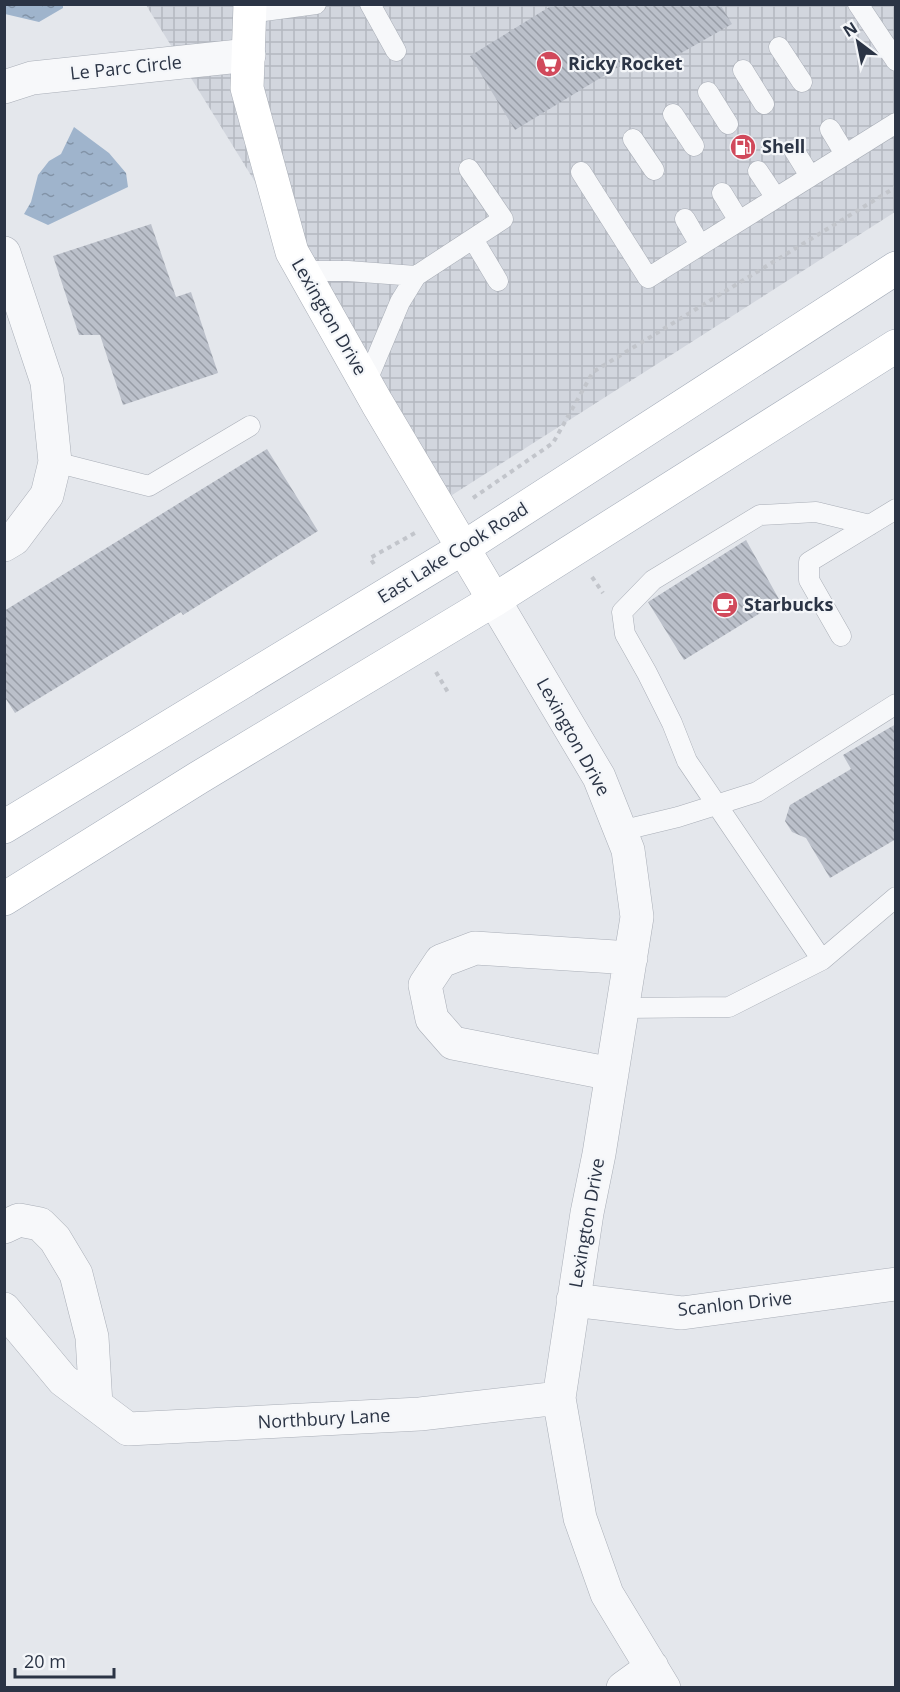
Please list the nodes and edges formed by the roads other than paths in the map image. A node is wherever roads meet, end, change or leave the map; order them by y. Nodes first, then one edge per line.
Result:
1 (316, 4) edge
2 (370, 4) edge
3 (858, 4) edge
4 (250, 9) edge
5 (780, 47) dead end
6 (396, 51) dead end
7 (249, 55) junction
8 (896, 61) edge
9 (743, 70) dead end
10 (802, 82) dead end
11 (4, 87) edge
12 (708, 92) dead end
13 (764, 104) dead end
14 (673, 114) dead end
15 (896, 123) edge
16 (728, 124) dead end
17 (830, 129) dead end
18 (633, 139) dead end
19 (694, 146) dead end
20 (794, 150) dead end
21 (845, 154) junction
22 (469, 169) dead end
23 (654, 170) dead end
24 (758, 171) dead end
25 (581, 172) dead end
26 (810, 176) junction
27 (722, 193) dead end
28 (776, 198) junction
29 (685, 219) dead end
30 (739, 221) junction
31 (473, 239) junction
32 (700, 245) junction
33 (4, 253) edge
34 (896, 268) edge
35 (303, 271) junction
36 (416, 276) junction
37 (498, 281) dead end
38 (896, 346) edge
39 (366, 383) junction
40 (250, 426) dead end
41 (55, 462) junction
42 (896, 509) edge
43 (870, 525) junction
44 (4, 545) edge
45 (463, 548) junction
46 (494, 600) junction
47 (841, 636) dead end
48 (896, 704) edge
49 (717, 805) junction
50 (4, 827) edge
51 (620, 831) junction
52 (896, 897) edge
53 (4, 899) edge
54 (631, 958) junction
55 (822, 960) junction
56 (623, 1008) junction
57 (612, 1074) junction
58 (4, 1227) edge
59 (896, 1284) edge
60 (573, 1300) junction
61 (4, 1310) edge
62 (559, 1398) junction
63 (96, 1405) junction
64 (658, 1677) edge
65 (623, 1688) edge

1 - 4 lane
2 - 6 lane
3 - 8 lane
4 - 7 main road, Lexington Drive
5 - 10 lane
7 - 11 street, Le Parc Circle
7 - 35 main road, Lexington Drive
9 - 13 lane
12 - 16 lane
14 - 19 lane
15 - 21 lane
17 - 21 lane
18 - 23 lane
20 - 26 lane
21 - 26 lane
22 - 31 lane
24 - 28 lane
25 - 32 lane
26 - 28 lane
27 - 30 lane
28 - 30 lane
29 - 32 lane
30 - 32 lane
31 - 36 lane
31 - 37 lane
33 - 41 street
34 - 45 main road, East Lake Cook Road
35 - 36 lane
35 - 39 main road, Lexington Drive
36 - 39 lane
38 - 46 main road
39 - 45 main road, Lexington Drive
40 - 41 lane
41 - 44 street
42 - 43 lane
43 - 47 lane
43 - 49 lane
45 - 46 main road, Lexington Drive
45 - 50 main road, East Lake Cook Road
46 - 51 street, Lexington Drive
46 - 53 main road
48 - 49 lane
49 - 51 lane
49 - 55 lane
51 - 54 street, Lexington Drive
52 - 55 lane
54 - 56 street, Lexington Drive
54 - 57 street
55 - 56 lane
56 - 57 street, Lexington Drive
57 - 60 street, Lexington Drive
58 - 63 street
59 - 60 street, Scanlon Drive
60 - 62 street, Lexington Drive
61 - 63 street, Northbury Lane
62 - 63 street, Northbury Lane
62 - 64 street, Lexington Drive
64 - 65 street

